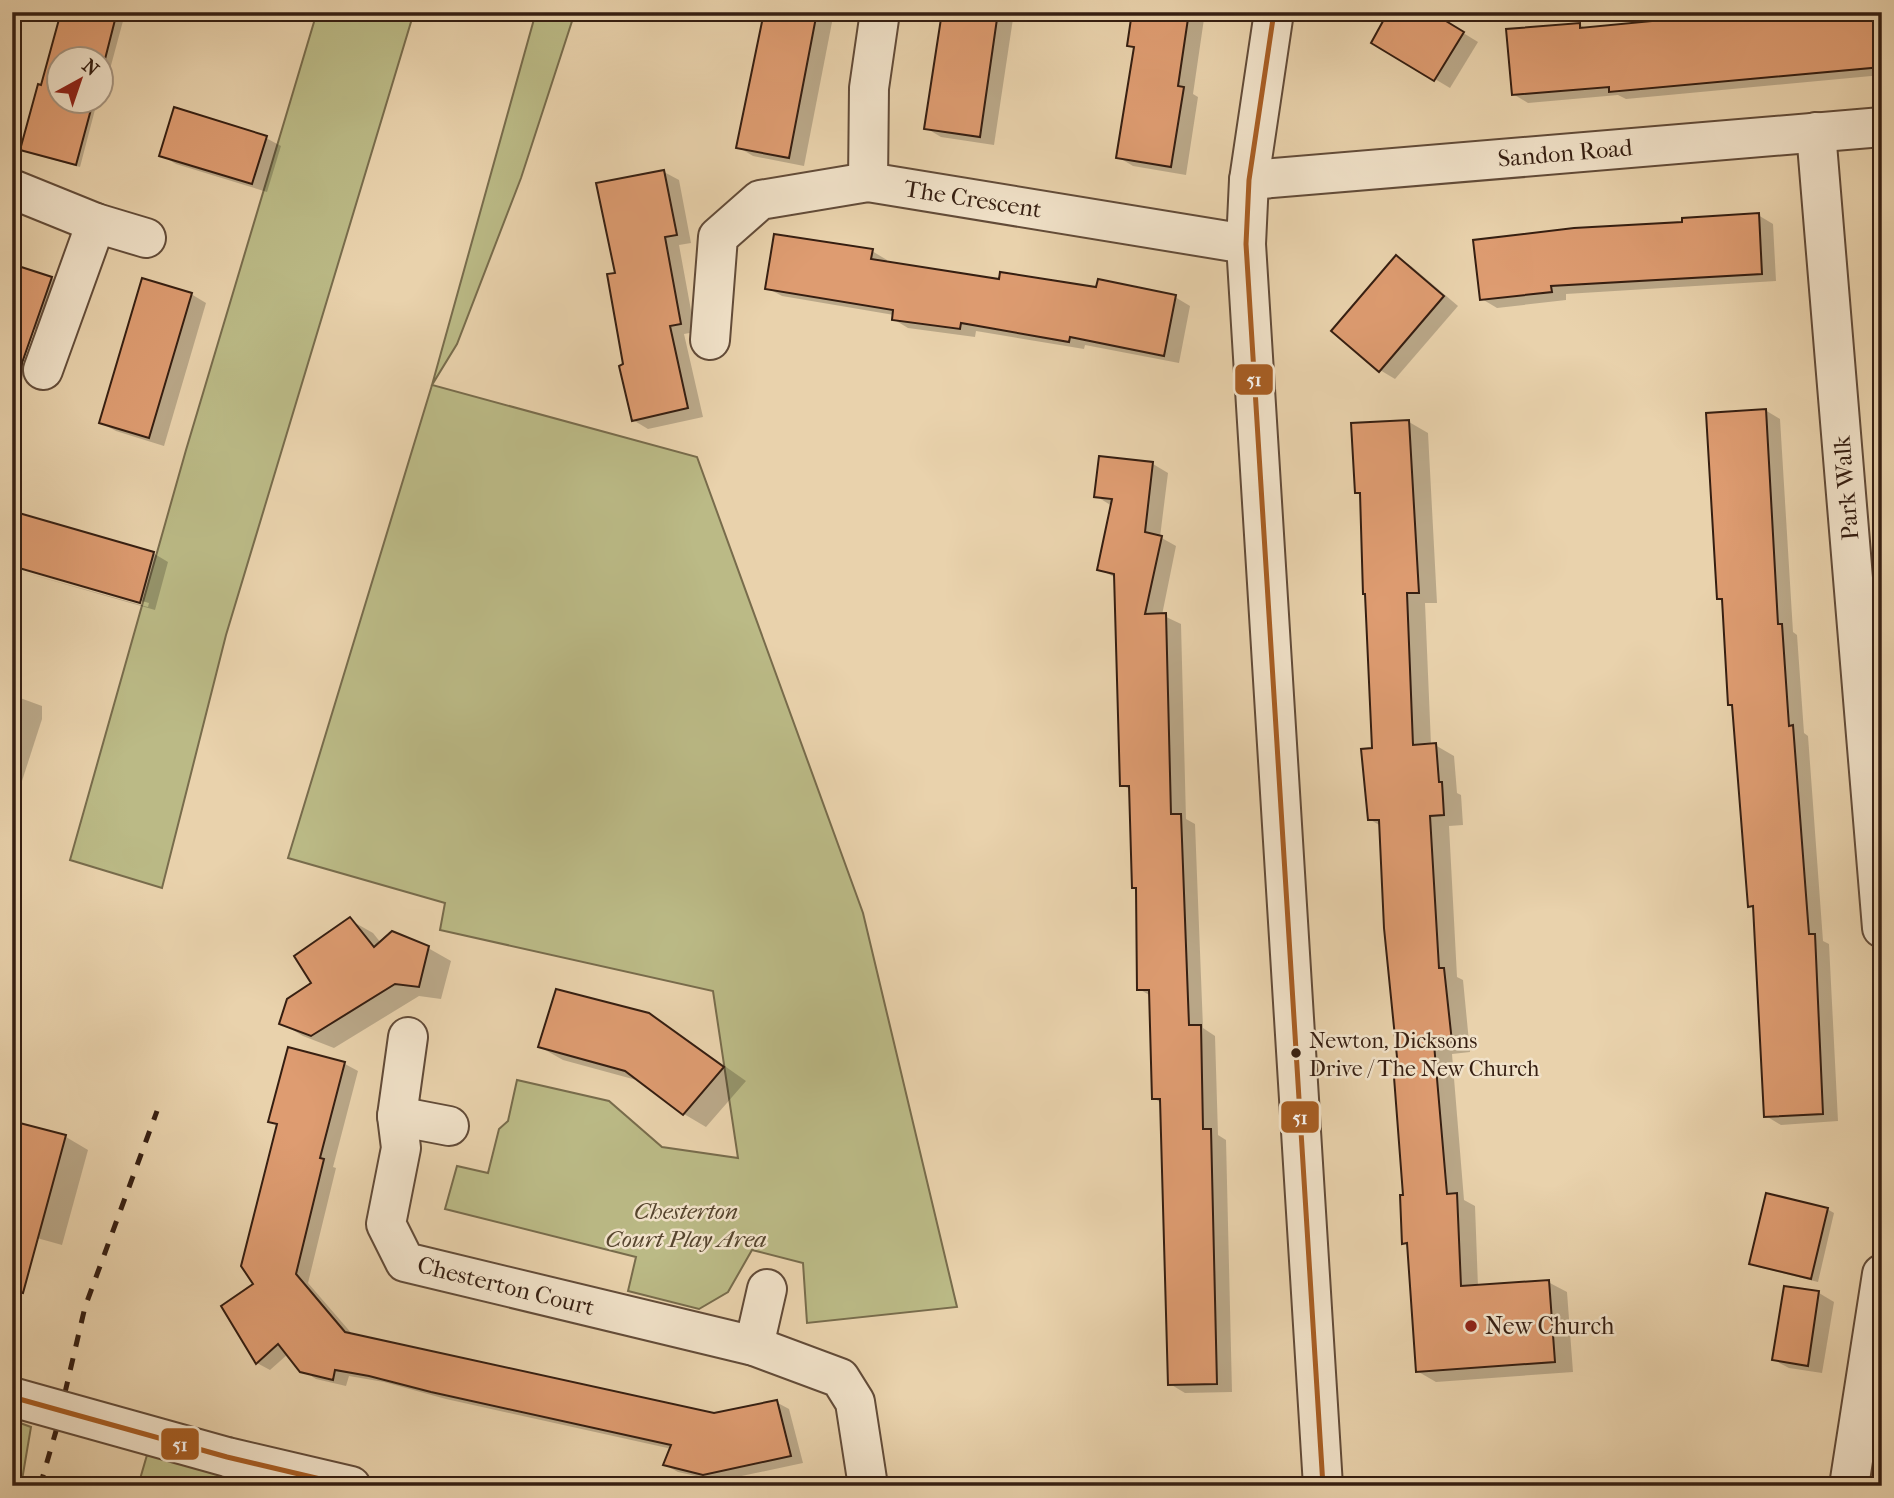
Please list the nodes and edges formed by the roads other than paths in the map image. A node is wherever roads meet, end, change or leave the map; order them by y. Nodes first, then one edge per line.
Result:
1 (880, 12) edge
2 (1274, 12) edge
3 (1882, 127) edge
4 (1816, 132) junction
5 (1249, 180) junction
6 (868, 182) junction
7 (12, 189) edge
8 (96, 223) junction
9 (146, 238) dead end
10 (1246, 244) junction
11 (710, 340) dead end
12 (43, 370) dead end
13 (1873, 700) edge
14 (1882, 928) edge
15 (408, 1037) dead end
16 (397, 1116) junction
17 (449, 1126) dead end
18 (1882, 1274) edge
19 (767, 1289) dead end
20 (754, 1346) junction
21 (12, 1397) edge
22 (351, 1486) edge
23 (867, 1486) edge
24 (1323, 1486) edge
25 (1849, 1486) edge

1 - 6 street
2 - 5 street
3 - 4 street, Sandon Road
4 - 5 street, Sandon Road
4 - 13 street, Park Walk
5 - 10 street
6 - 10 street, The Crescent
6 - 11 street, The Crescent
7 - 8 street
8 - 9 street
8 - 12 street
10 - 24 street
13 - 14 street, Park Walk
15 - 16 street, Chesterton Court
16 - 17 street
16 - 20 street, Chesterton Court
18 - 25 street
19 - 20 street
20 - 23 street, Chesterton Court
21 - 22 street, bridge

